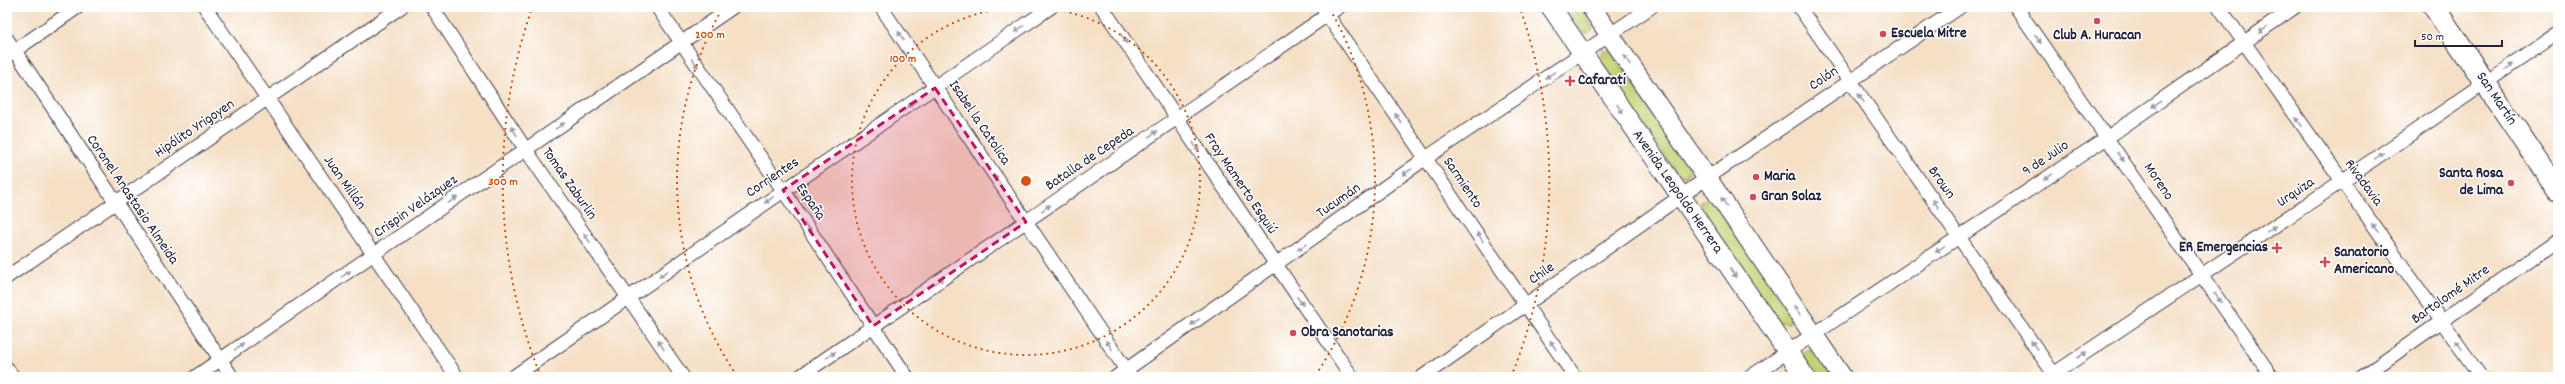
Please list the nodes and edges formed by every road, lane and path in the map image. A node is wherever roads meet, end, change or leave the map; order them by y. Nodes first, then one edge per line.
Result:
1 (78, 7) edge
2 (205, 7) edge
3 (401, 7) edge
4 (432, 7) edge
5 (657, 7) edge
6 (733, 7) edge
7 (881, 7) edge
8 (1051, 7) edge
9 (1102, 7) edge
10 (1339, 7) edge
11 (1551, 7) edge
12 (1591, 7) edge
13 (1651, 7) edge
14 (1799, 7) edge
15 (1960, 7) edge
16 (2016, 7) edge
17 (2219, 7) edge
18 (2295, 7) edge
19 (2434, 7) edge
20 (1324, 11) edge
21 (2558, 33) edge
22 (1610, 35) junction
23 (7, 39) edge
24 (681, 43) junction
25 (2244, 43) junction
26 (11, 53) edge
27 (1582, 53) junction
28 (1849, 82) junction
29 (2485, 83) junction
30 (935, 88) junction
31 (267, 99) junction
32 (1177, 118) junction
33 (2108, 137) junction
34 (526, 150) junction
35 (1426, 158) junction
36 (1707, 178) junction
37 (2342, 182) junction
38 (783, 190) junction
39 (2558, 191) edge
40 (1681, 198) junction
41 (115, 203) junction
42 (1026, 222) junction
43 (1959, 236) junction
44 (2558, 240) edge
45 (374, 255) junction
46 (1276, 265) junction
47 (2202, 275) junction
48 (7, 277) edge
49 (629, 298) junction
50 (1526, 305) junction
51 (2442, 321) junction
52 (873, 326) junction
53 (1814, 334) junction
54 (1788, 352) junction
55 (220, 360) junction
56 (7, 368) edge
57 (1124, 375) edge
58 (2053, 376) edge
59 (13, 377) edge
60 (195, 377) edge
61 (232, 377) edge
62 (457, 377) edge
63 (513, 377) edge
64 (683, 377) edge
65 (799, 377) edge
66 (907, 377) edge
67 (1352, 377) edge
68 (1422, 377) edge
69 (1575, 377) edge
70 (1750, 377) edge
71 (1805, 377) edge
72 (1842, 377) edge
73 (2272, 377) edge
74 (2362, 377) edge
75 (2481, 377) edge

1 - 26 street
2 - 31 street, Juan Millán
3 - 31 street, Hipólito Yrigoyen
34 -> 4 street, Tomas Zaburlin
5 - 24 street, España
6 - 24 street, Crispin Velázquez
30 -> 7 street, Isabel la Catolica
8 -> 30 street, Corrientes
9 -> 32 street, Fray Mamerto Esquiú
10 - 20 street, Batalla de Cepeda
11 - 27 street, Avenida Leopoldo Herrera
12 - 22 street
13 - 22 street, Tucumán
14 - 28 street, Brown
15 - 28 street, Colón
16 -> 33 street, Moreno
17 - 25 street, Rivadavia
18 -> 25 street, 9 de Julio
19 - 29 main road, San Martín
20 - 32 street, Batalla de Cepeda
35 -> 20 street, Sarmiento
29 -> 21 street, Urquiza
22 - 27 street, Tucumán
36 -> 22 street
23 - 26 street, Coronel Anastasio Almeida
34 -> 24 street, Crispin Velázquez
24 -> 38 street, España
25 -> 33 street, 9 de Julio
37 -> 25 street, Rivadavia
26 - 41 street, Coronel Anastasio Almeida
27 -> 35 street, Tucumán
27 -> 40 street, Avenida Leopoldo Herrera
28 - 36 street, Colón
43 -> 28 street, Brown
37 -> 29 street, Urquiza
29 - 39 main road, San Martín
30 -> 38 street, Corrientes
42 -> 30 street, Isabel la Catolica
31 - 41 street, Hipólito Yrigoyen
31 - 45 street, Juan Millán
42 -> 32 street, Batalla de Cepeda
32 -> 46 street, Fray Mamerto Esquiú
33 -> 43 street, 9 de Julio
33 -> 47 street, Moreno
45 -> 34 street, Crispin Velázquez
49 -> 34 street, Tomas Zaburlin
35 -> 46 street, Tucumán
50 -> 35 street, Sarmiento
36 - 40 street, Colón
53 -> 36 street
47 -> 37 street, Urquiza
51 -> 37 street, Rivadavia
38 -> 49 street, Corrientes
38 -> 52 street, España
40 - 50 street, Chile
40 -> 54 street, Avenida Leopoldo Herrera
41 - 48 street, Hipólito Yrigoyen
41 - 55 street, Coronel Anastasio Almeida
52 -> 42 street, Batalla de Cepeda
57 -> 42 street, Isabel la Catolica
43 -> 53 street, 9 de Julio
58 -> 43 street, Brown
44 - 51 street, Bartolomé Mitre
55 -> 45 street, Crispin Velázquez
45 - 62 street, Juan Millán
46 -> 57 street, Tucumán
46 -> 67 street, Fray Mamerto Esquiú
58 -> 47 street, Urquiza
47 -> 73 street, Moreno
49 - 63 street, Corrientes
64 -> 49 street, Tomas Zaburlin
50 - 68 street, Chile
69 -> 50 street, Sarmiento
51 - 74 street, Bartolomé Mitre
75 -> 51 street, Rivadavia
65 -> 52 street, Batalla de Cepeda
52 - 66 street, España
53 - 54 street, 9 de Julio
53 - 72 street
54 - 70 street, 9 de Julio
54 - 71 street, Avenida Leopoldo Herrera
55 - 60 street, Crispin Velázquez
55 - 61 street, Coronel Anastasio Almeida
56 - 59 street

